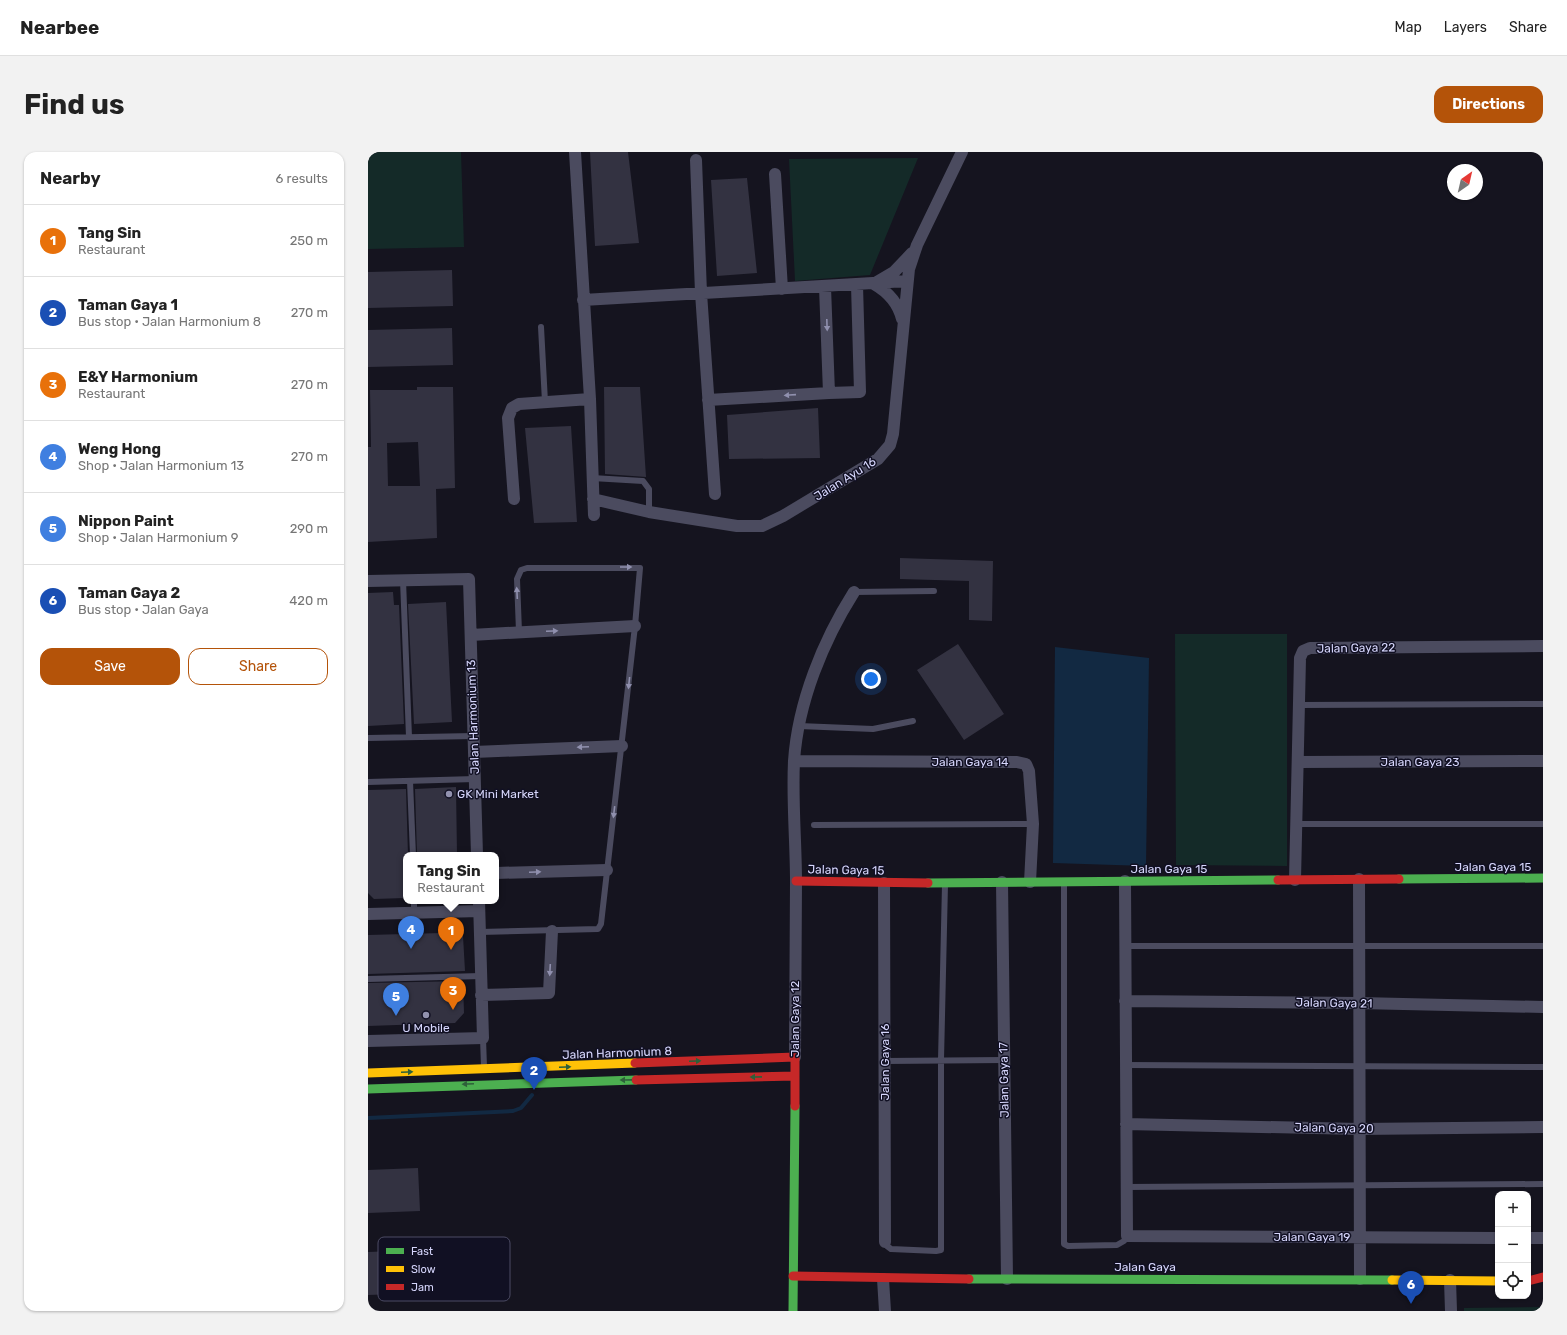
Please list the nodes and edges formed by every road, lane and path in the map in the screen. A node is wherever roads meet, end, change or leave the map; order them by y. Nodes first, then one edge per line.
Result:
1 (575, 152) edge
2 (962, 152) edge
3 (696, 160) dead end
4 (775, 174) dead end
5 (917, 245) junction
6 (907, 281) junction
7 (874, 284) junction
8 (857, 285) junction
9 (825, 286) junction
10 (782, 289) junction
11 (701, 293) junction
12 (583, 300) junction
13 (903, 323) junction
14 (541, 327) dead end
15 (829, 393) junction
16 (590, 399) junction
17 (708, 400) junction
18 (545, 402) junction
19 (592, 478) junction
20 (714, 494) dead end
21 (514, 499) dead end
22 (593, 499) junction
23 (649, 512) junction
24 (594, 515) dead end
25 (404, 580) junction
26 (368, 581) edge
27 (934, 591) dead end
28 (854, 592) joint
29 (635, 626) junction
30 (519, 632) junction
31 (471, 635) junction
32 (1543, 646) edge
33 (1543, 704) edge
34 (1299, 705) junction
35 (913, 721) dead end
36 (799, 726) junction
37 (474, 736) junction
38 (409, 737) junction
39 (368, 738) edge
40 (622, 746) junction
41 (474, 752) junction
42 (794, 761) junction
43 (1543, 761) edge
44 (1298, 762) junction
45 (475, 779) junction
46 (410, 780) junction
47 (368, 782) edge
48 (1033, 824) junction
49 (1296, 824) junction
50 (1543, 824) edge
51 (814, 825) dead end
52 (412, 852) edge
53 (477, 852) edge
54 (607, 870) junction
55 (499, 873) edge
56 (1543, 878) edge
57 (1358, 879) junction
58 (1295, 880) junction
59 (796, 881) junction
60 (1124, 881) junction
61 (1002, 882) junction
62 (1030, 882) junction
63 (1064, 882) junction
64 (884, 883) junction
65 (945, 883) junction
66 (479, 906) edge
67 (414, 907) edge
68 (368, 914) edge
69 (552, 931) junction
70 (480, 932) junction
71 (1125, 946) junction
72 (1543, 946) edge
73 (1359, 947) junction
74 (481, 976) junction
75 (368, 979) edge
76 (481, 995) junction
77 (1125, 1001) junction
78 (1359, 1003) junction
79 (1543, 1007) edge
80 (483, 1038) junction
81 (368, 1041) edge
82 (795, 1057) junction
83 (941, 1060) junction
84 (1004, 1060) junction
85 (885, 1061) junction
86 (1126, 1065) junction
87 (1359, 1065) junction
88 (1543, 1067) edge
89 (484, 1070) junction
90 (368, 1073) edge
91 (795, 1076) junction
92 (485, 1084) junction
93 (368, 1089) edge
94 (1126, 1124) junction
95 (1543, 1127) edge
96 (1359, 1129) junction
97 (1543, 1184) edge
98 (1360, 1186) junction
99 (1126, 1187) junction
100 (1127, 1236) junction
101 (1360, 1238) junction
102 (1495, 1238) edge
103 (1531, 1238) edge
104 (1543, 1238) edge
105 (885, 1242) joint
106 (793, 1276) junction
107 (1543, 1278) edge
108 (883, 1279) junction
109 (1007, 1279) junction
110 (1360, 1279) junction
111 (1450, 1280) junction
112 (1531, 1280) edge
113 (1495, 1281) edge
114 (1531, 1282) edge
115 (1543, 1284) edge
116 (793, 1311) edge
117 (885, 1311) edge
118 (1451, 1311) edge

1 - 12 street
2 - 5 street, Jalan Ayu 16
3 - 11 street
4 - 10 street
5 - 6 street, Jalan Ayu 16
5 - 7 street
6 - 7 street
6 - 13 street, Jalan Ayu 16
7 - 8 street
7 - 13 street
8 - 9 street
8 - 15 street
9 - 10 street
9 -> 15 street
10 - 11 street
11 - 12 street
11 - 17 street
12 - 16 street
13 - 23 street, Jalan Ayu 16
14 - 18 lane
15 -> 17 street
16 - 18 street
16 - 19 street
17 - 20 street
18 - 21 street
19 - 22 street
19 - 23 lane
22 - 23 street, Jalan Ayu 16
22 - 24 street
25 - 26 street
25 - 31 street, Jalan Harmonium 13
25 - 38 lane
27 - 28 lane
28 - 36 street, Jalan Gaya 12
30 -> 29 street
30 -> 29 lane
29 -> 40 lane
30 - 31 street
31 - 37 street, Jalan Harmonium 13
32 - 34 street, Jalan Gaya 22
33 - 34 lane
34 - 44 street, Jalan Gaya 22
35 - 36 lane
36 - 42 street, Jalan Gaya 12
37 - 38 lane
37 - 41 street, Jalan Harmonium 13
38 - 39 lane
40 -> 41 street
40 -> 54 lane
41 - 45 street, Jalan Harmonium 13
42 - 48 street, Jalan Gaya 14
42 - 59 street, Jalan Gaya 12
43 - 44 street, Jalan Gaya 23
44 - 49 street, Jalan Gaya 22
45 - 46 lane
45 - 53 street, Jalan Harmonium 13
46 - 47 lane
46 - 52 lane
48 - 51 lane
48 - 62 street, Jalan Gaya 14
49 - 50 lane
49 - 58 street, Jalan Gaya 22
55 -> 54 street
54 - 69 lane
56 - 57 street, Jalan Gaya 15
57 - 58 street, Jalan Gaya 15
57 - 73 street
58 - 60 street, Jalan Gaya 15
59 - 64 street, Jalan Gaya 15
59 - 82 street, Jalan Gaya 12
60 - 63 street, Jalan Gaya 15
60 - 71 street
61 - 62 street, Jalan Gaya 15
61 - 65 street, Jalan Gaya 15
61 - 84 street, Jalan Gaya 17
62 - 63 street, Jalan Gaya 15
63 - 100 lane
64 - 65 street, Jalan Gaya 15
64 - 85 street, Jalan Gaya 16
65 - 83 lane
66 - 67 street
66 - 70 street
67 - 68 street
69 - 70 lane
69 -> 76 street
70 - 74 street
71 - 73 lane
71 - 77 street
72 - 73 lane
73 - 78 street
74 - 75 lane
74 - 76 street
76 - 80 street
77 - 78 street, Jalan Gaya 21
77 - 86 street
78 - 79 street, Jalan Gaya 21
78 - 87 street
80 - 81 street
80 - 89 lane
89 -> 82 street, Jalan Harmonium 8
82 - 91 street, Jalan Gaya 12
83 - 84 lane
83 - 85 lane
83 - 105 lane
84 - 109 street, Jalan Gaya 17
85 - 105 street, Jalan Gaya 16
86 - 87 lane
86 - 94 street
87 - 88 lane
87 - 96 street
90 -> 89 street, Jalan Harmonium 8
89 - 92 lane
91 -> 92 street
91 - 106 street, Jalan Gaya 12
92 -> 93 street
94 - 96 street, Jalan Gaya 20
94 - 99 street
95 - 96 street, Jalan Gaya 20
96 - 98 street
97 - 98 lane
98 - 99 lane
98 - 101 street
99 - 100 street
100 - 101 street, Jalan Gaya 19
101 - 102 street, Jalan Gaya 19
101 - 110 street
103 - 104 street
106 - 108 street, Jalan Gaya
106 - 116 street, Jalan Gaya 12
107 - 112 street
108 - 109 street, Jalan Gaya
108 - 117 street
109 - 110 street, Jalan Gaya
110 - 111 street, Jalan Gaya
111 - 113 street, Jalan Gaya
111 - 118 street
114 - 115 street

